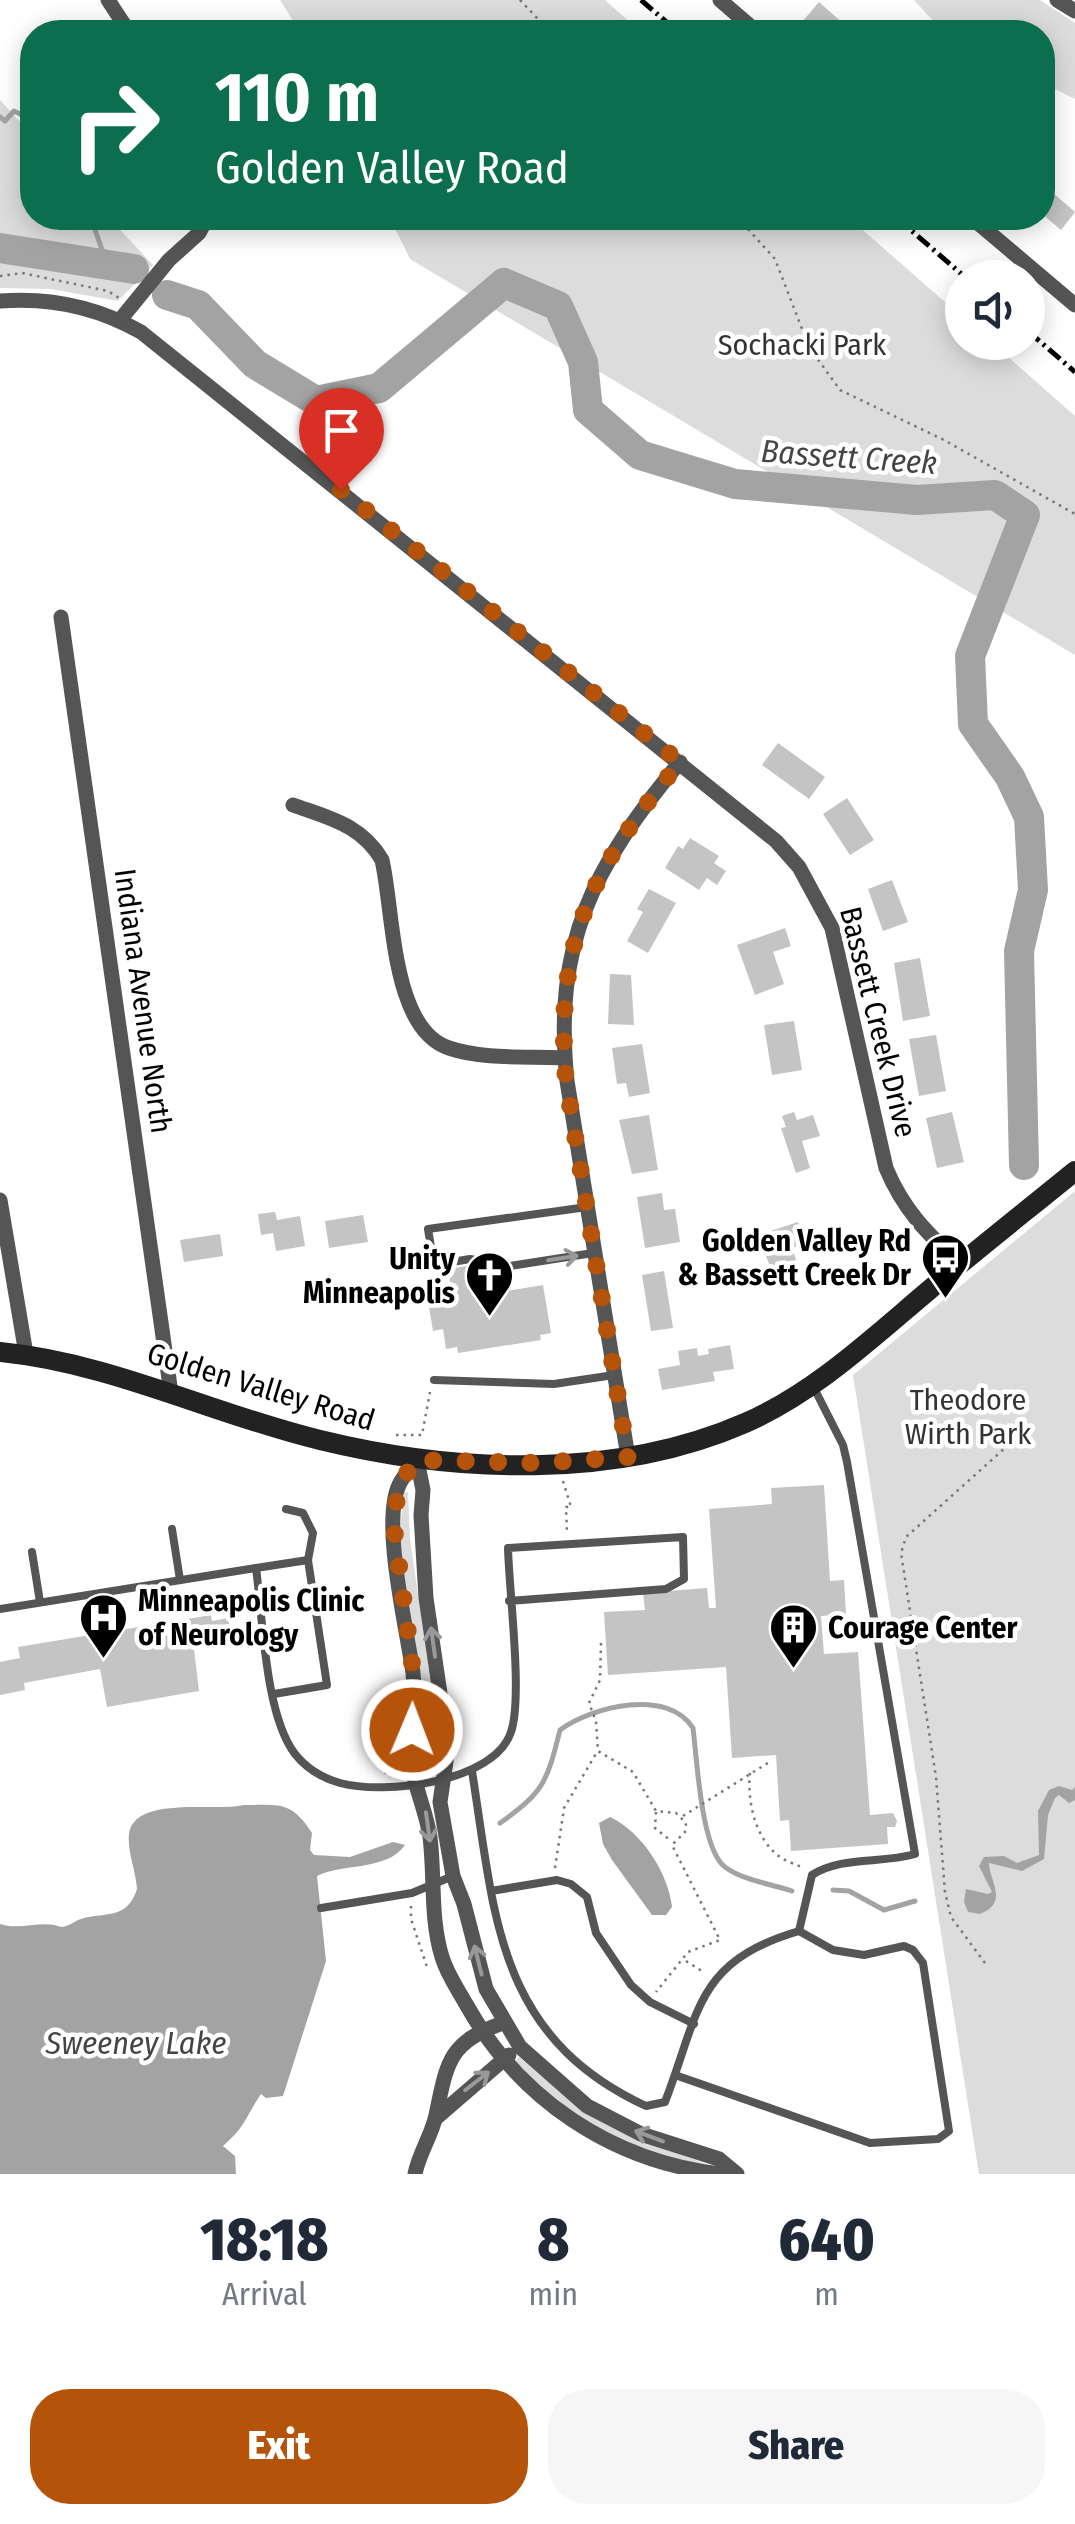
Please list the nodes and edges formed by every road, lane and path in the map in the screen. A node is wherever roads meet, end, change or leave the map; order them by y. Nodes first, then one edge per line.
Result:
1 (520, 0) edge
2 (720, 0) edge
3 (1057, 0) edge
4 (1075, 12) edge
5 (539, 20) edge
6 (742, 20) edge
7 (201, 230) edge
8 (749, 230) edge
9 (986, 230) edge
10 (0, 276) edge
11 (0, 301) edge
12 (1075, 304) edge
13 (131, 306) junction
14 (120, 320) junction
15 (1075, 514) edge
16 (62, 617) dead end
17 (680, 762) junction
18 (293, 805) dead end
19 (564, 1058) junction
20 (1075, 1171) edge
21 (0, 1200) edge
22 (587, 1207) junction
23 (593, 1253) junction
24 (960, 1263) junction
25 (0, 1352) edge
26 (26, 1354) junction
27 (614, 1376) junction
28 (434, 1380) joint
29 (812, 1384) junction
30 (171, 1393) junction
31 (1025, 1430) dead end
32 (390, 1456) junction
33 (628, 1457) junction
34 (416, 1460) junction
35 (563, 1480) dead end
36 (286, 1509) dead end
37 (172, 1529) dead end
38 (568, 1544) junction
39 (32, 1552) dead end
40 (308, 1560) junction
41 (256, 1568) junction
42 (180, 1580) junction
43 (509, 1601) junction
44 (40, 1602) junction
45 (0, 1609) edge
46 (601, 1642) dead end
47 (274, 1694) junction
48 (598, 1750) junction
49 (771, 1760) dead end
50 (472, 1772) junction
51 (750, 1773) junction
52 (446, 1779) junction
53 (416, 1783) junction
54 (656, 1811) junction
55 (682, 1817) junction
56 (672, 1842) junction
57 (555, 1868) dead end
58 (812, 1875) junction
59 (453, 1876) junction
60 (436, 1884) junction
61 (491, 1891) junction
62 (321, 1908) dead end
63 (799, 1931) junction
64 (684, 1960) junction
65 (985, 1963) dead end
66 (715, 1979) junction
67 (650, 2002) junction
68 (503, 2022) junction
69 (694, 2024) junction
70 (480, 2031) junction
71 (520, 2046) junction
72 (502, 2060) junction
73 (675, 2075) junction
74 (436, 2119) junction
75 (414, 2174) edge
76 (720, 2174) edge
77 (737, 2174) edge

1 - 5 path
2 - 6 street
3 - 4 street
7 - 13 street
8 - 15 path
9 - 12 street
10 - 13 path
11 - 14 street, Bassett Creek Drive
13 - 14 street
14 - 17 street, Bassett Creek Drive
16 - 30 street, Indiana Avenue North
17 - 19 street
17 - 24 street, Bassett Creek Drive
18 - 19 street
19 - 22 street
20 - 24 street, Golden Valley Road
21 - 26 street
22 - 23 street
22 -> 23 lane
23 - 27 street
24 - 29 street, Golden Valley Road
25 - 26 street, Golden Valley Road
26 - 30 street, Golden Valley Road
27 - 28 lane
27 - 33 street
28 - 32 path
29 - 33 street, Golden Valley Road
29 - 58 lane
30 - 32 street, Golden Valley Road
31 - 65 path
32 - 34 street, Golden Valley Road
33 - 34 street, Golden Valley Road
52 -> 34 street
34 - 53 street
35 - 38 path
36 - 40 lane
37 - 42 lane
38 - 43 lane
38 - 43 lane
39 - 44 lane
40 - 41 lane
40 - 47 lane
41 - 42 lane
41 - 47 lane
42 - 44 lane
43 - 50 lane
44 - 45 lane
46 - 48 path
47 - 53 lane
48 - 54 path
48 - 57 path
49 - 51 path
50 - 52 lane
50 - 61 lane
51 - 55 path
51 - 58 path
52 - 53 lane
52 - 59 street
53 -> 60 street
54 - 55 path
54 - 56 path
55 - 56 path
56 - 64 path
58 - 63 lane
59 - 60 lane
68 -> 59 street
60 - 62 lane
60 - 70 street
61 - 67 lane
61 - 73 lane
63 - 66 lane
63 - 73 lane
64 - 66 path
64 - 67 path
66 - 69 lane
67 - 69 lane
68 - 70 street
68 - 71 street
69 - 73 lane
70 - 72 street
70 - 74 street
71 - 72 street
77 -> 71 street
74 -> 72 street
72 - 76 street
74 - 75 street

